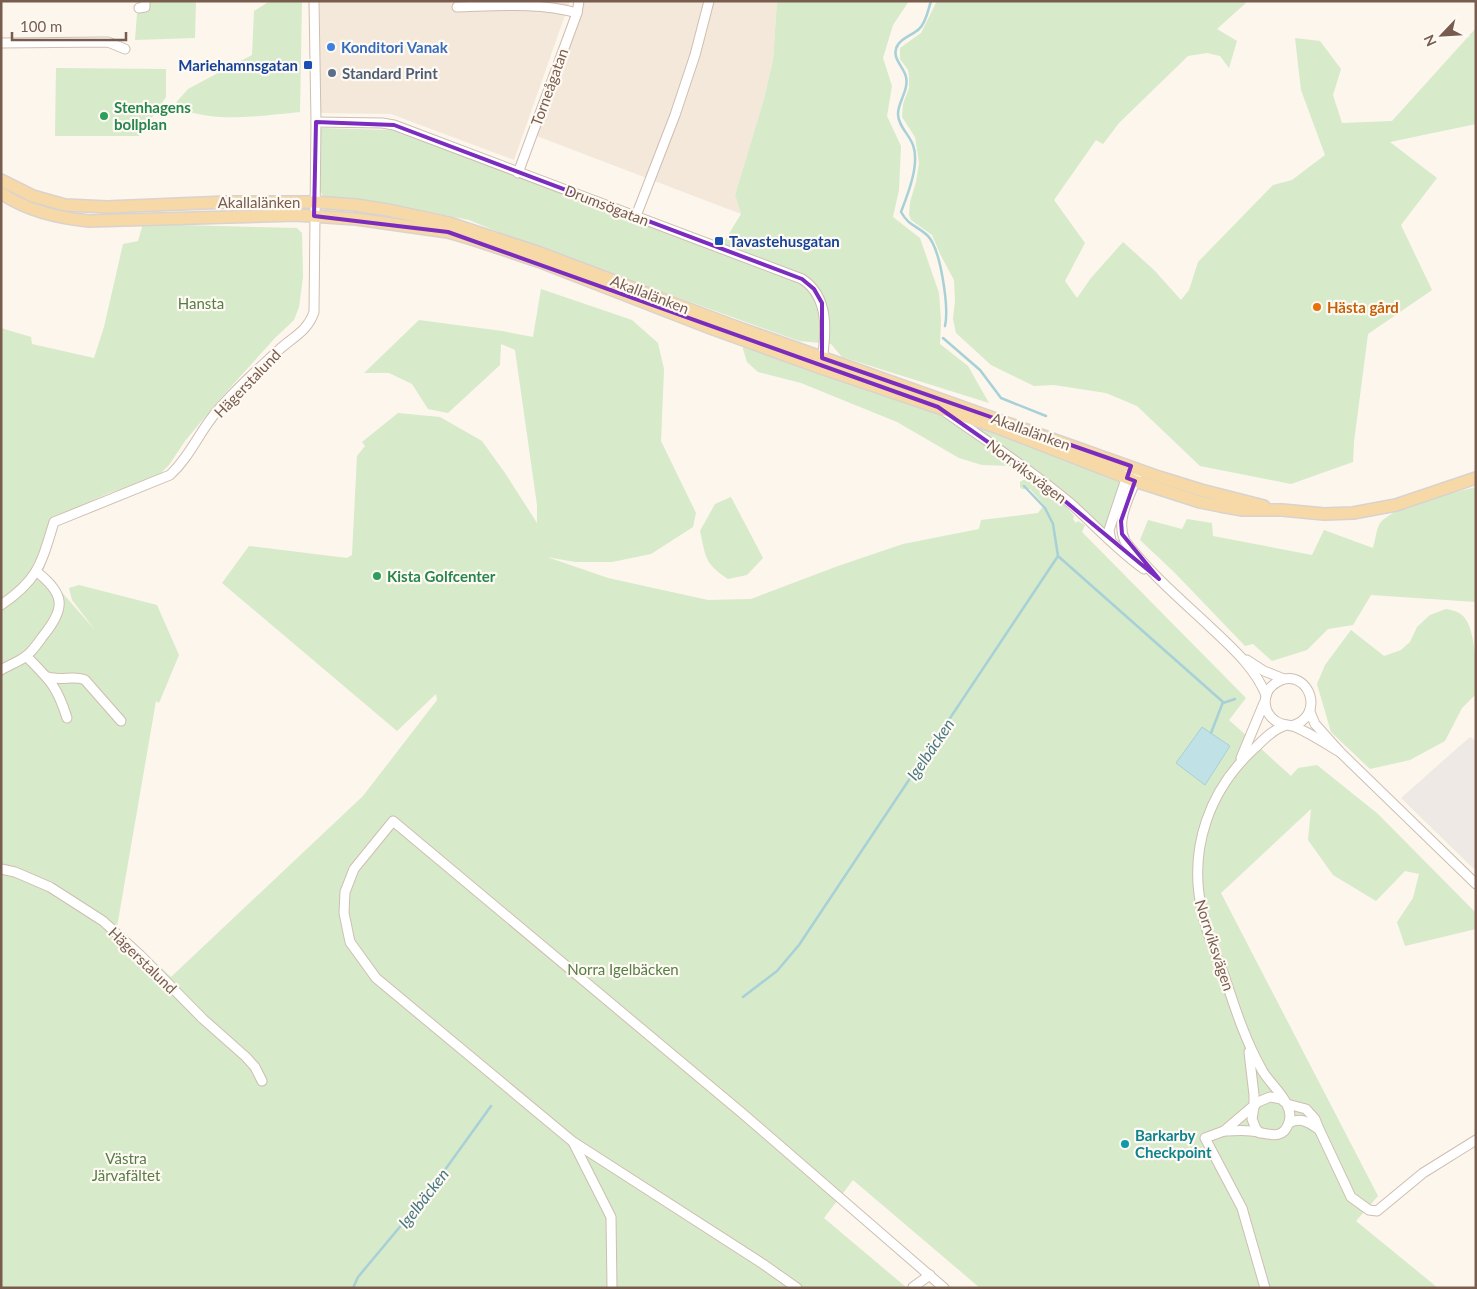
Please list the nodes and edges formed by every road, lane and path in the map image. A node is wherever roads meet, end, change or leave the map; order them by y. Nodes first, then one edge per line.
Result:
1 (314, 1) edge
2 (579, 1) edge
3 (709, 1) edge
4 (457, 7) dead end
5 (577, 13) junction
6 (1, 43) edge
7 (125, 49) dead end
8 (316, 122) junction
9 (518, 173) junction
10 (1, 180) edge
11 (1, 193) edge
12 (314, 202) junction
13 (314, 216) junction
14 (636, 216) junction
15 (822, 363) junction
16 (938, 407) junction
17 (1135, 468) junction
18 (1476, 478) edge
19 (1131, 480) junction
20 (1282, 510) junction
21 (1111, 542) junction
22 (37, 572) junction
23 (1159, 579) junction
24 (1, 605) edge
25 (26, 656) junction
26 (1241, 656) junction
27 (1, 670) edge
28 (48, 677) junction
29 (1284, 679) junction
30 (1266, 698) junction
31 (1310, 712) junction
32 (67, 718) dead end
33 (121, 721) dead end
34 (1288, 726) junction
35 (1340, 752) junction
36 (1240, 761) junction
37 (1, 869) edge
38 (1476, 884) edge
39 (1249, 1047) junction
40 (262, 1081) dead end
41 (1287, 1104) junction
42 (1254, 1107) junction
43 (1289, 1123) junction
44 (1319, 1130) junction
45 (1224, 1131) junction
46 (1262, 1133) junction
47 (1476, 1140) edge
48 (572, 1141) junction
49 (930, 1276) junction
50 (914, 1287) edge
51 (612, 1288) edge
52 (797, 1288) edge
53 (944, 1288) edge
54 (1265, 1288) edge

1 - 8 street
2 - 5 street, Torneågatan
3 - 14 street
4 - 5 street
5 - 9 street, Torneågatan
6 - 7 street
8 - 9 street, Drumsögatan
8 - 12 street
9 - 14 street, Drumsögatan
10 - 12 main road, Akallalänken
11 - 13 main road, Akallalänken
12 - 13 street, Hägerstalund
12 - 15 main road, Akallalänken
13 - 15 main road, Akallalänken
13 - 22 street, Hägerstalund
14 - 15 street, Drumsögatan
15 - 16 main road, Akallalänken
15 - 17 main road, Akallalänken
16 - 19 main road, Akallalänken
16 - 21 street, Norrviksvägen
17 - 19 street, Norrviksvägen
17 - 20 main road, Akallalänken
18 - 20 main road, Akallalänken
19 - 20 main road, Akallalänken
19 - 21 street, Norrviksvägen
19 - 23 street, Norrviksvägen
21 - 23 street, Norrviksvägen
22 - 24 street, Hägerstalund
22 - 25 street
23 - 26 street, Norrviksvägen
25 - 27 street
25 - 28 street
26 - 29 street, Norrviksvägen
26 - 30 street, Norrviksvägen
28 - 32 street
28 - 33 street
29 - 30 street
29 - 31 street
30 - 34 street
30 - 36 street, Norrviksvägen
31 - 34 street
31 - 35 street
34 - 35 street
34 - 36 street, Norrviksvägen
35 - 38 street
36 - 39 street, Norrviksvägen
37 - 40 street, Hägerstalund
39 - 41 street, Norrviksvägen
39 - 42 street, Norrviksvägen
41 - 42 street, Norrviksvägen
41 - 43 street
41 - 44 street, Norrviksvägen
42 - 45 street, Norrviksvägen
42 - 46 street, Norrviksvägen
43 - 44 street
43 - 46 street, Norrviksvägen
44 - 47 street, Norrviksvägen
45 - 46 street, Norrviksvägen
45 - 54 street, Norrviksvägen
48 - 49 street
48 - 51 street
48 - 52 street
49 - 50 street
49 - 53 street

